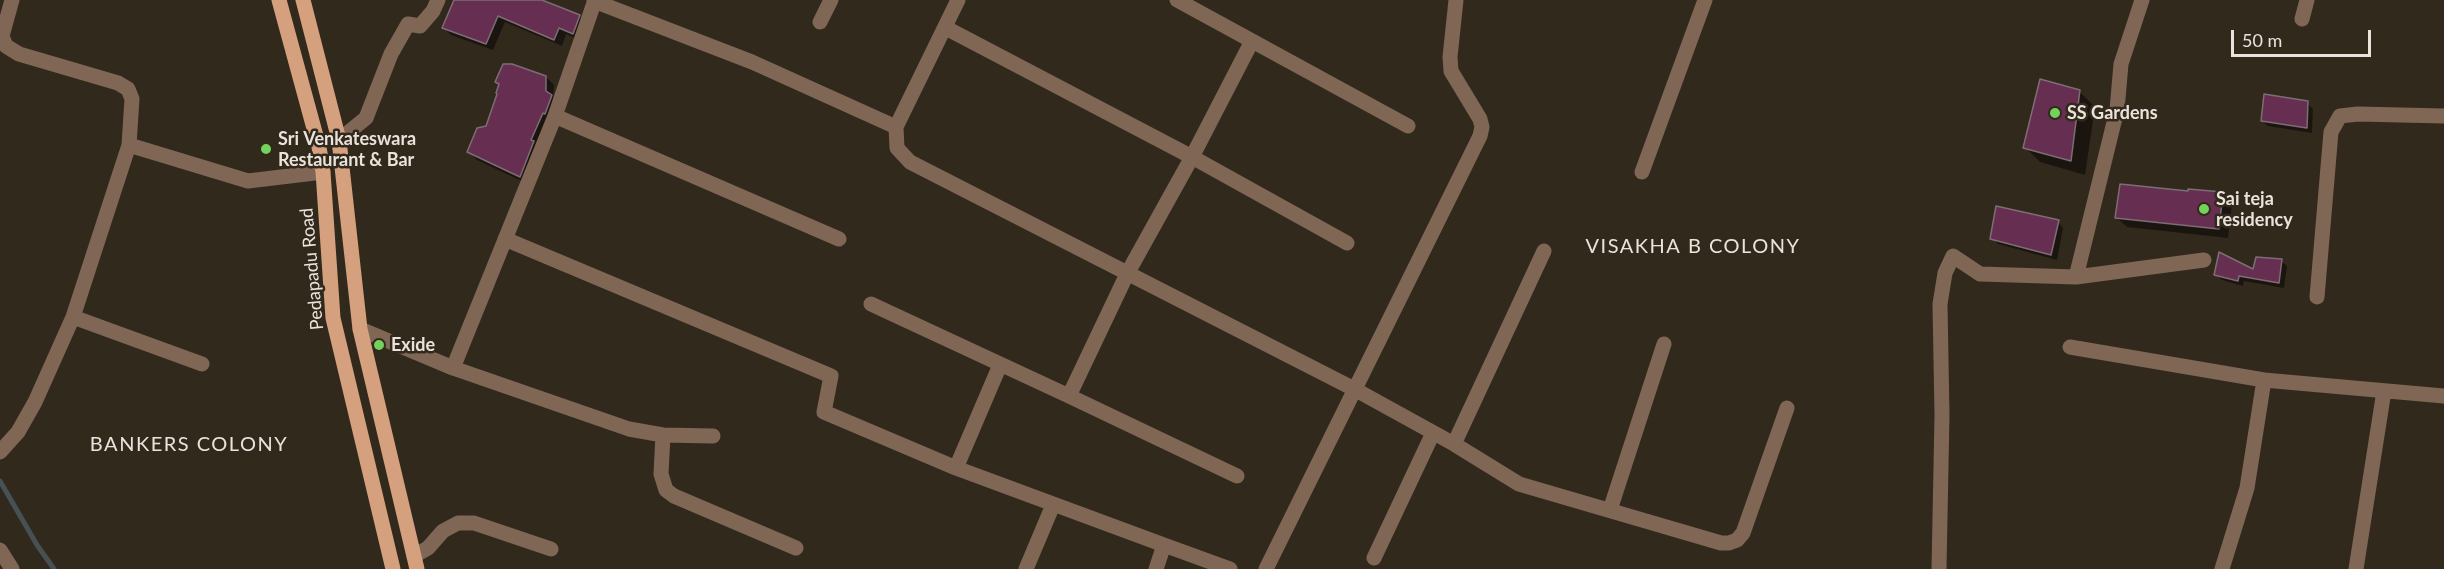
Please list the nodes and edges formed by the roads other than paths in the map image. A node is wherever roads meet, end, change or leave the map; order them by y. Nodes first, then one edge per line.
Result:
1 (12, 0) edge
2 (279, 0) edge
3 (303, 0) edge
4 (438, 0) edge
5 (831, 0) edge
6 (958, 0) edge
7 (1177, 0) edge
8 (1456, 0) edge
9 (1705, 0) edge
10 (2142, 0) edge
11 (2307, 0) edge
12 (595, 1) edge
13 (2301, 19) dead end
14 (820, 22) dead end
15 (946, 28) junction
16 (1252, 41) junction
17 (555, 116) junction
18 (2444, 116) edge
19 (1408, 126) dead end
20 (896, 127) junction
21 (339, 140) junction
22 (129, 145) junction
23 (1192, 157) junction
24 (323, 172) junction
25 (1642, 172) dead end
26 (505, 239) junction
27 (839, 239) dead end
28 (1347, 243) dead end
29 (1544, 251) dead end
30 (2204, 260) dead end
31 (1127, 274) junction
32 (2076, 278) junction
33 (2317, 297) dead end
34 (871, 304) dead end
35 (73, 317) junction
36 (360, 329) junction
37 (1664, 344) dead end
38 (2070, 347) dead end
39 (202, 364) dead end
40 (1000, 365) junction
41 (453, 368) junction
42 (2264, 380) junction
43 (1356, 390) junction
44 (2384, 391) junction
45 (1070, 396) junction
46 (2444, 396) edge
47 (1787, 408) dead end
48 (1433, 433) junction
49 (663, 435) junction
50 (713, 436) dead end
51 (1454, 444) junction
52 (0, 452) edge
53 (956, 468) junction
54 (1237, 476) dead end
55 (1053, 505) junction
56 (1610, 510) junction
57 (1164, 545) junction
58 (796, 548) dead end
59 (551, 549) dead end
60 (0, 550) edge
61 (1374, 558) dead end
62 (416, 562) edge
63 (12, 569) edge
64 (393, 569) edge
65 (1026, 569) edge
66 (1156, 569) edge
67 (1230, 569) edge
68 (1266, 569) edge
69 (1939, 569) edge
70 (2222, 569) edge
71 (2356, 569) edge

1 - 22 street
2 - 24 main road, Pedapadu Road
3 - 21 main road
4 - 21 street
5 - 14 street
6 - 15 street
7 - 16 street
8 - 43 street
9 - 25 street
10 - 32 street
11 - 13 street
12 - 17 street
12 - 20 street
15 - 20 street
15 - 23 street
16 - 19 street
16 - 23 street
17 - 26 street
17 - 27 street
18 - 33 street
20 - 31 street
21 - 36 main road
22 - 24 street
22 - 35 street
23 - 28 street
23 - 31 street
24 - 64 main road, Pedapadu Road
26 - 41 street
26 - 53 street
29 - 51 street
30 - 32 street
31 - 43 street
31 - 45 street
32 - 69 street
34 - 40 street
35 - 39 street
35 - 52 street
36 - 41 street
36 - 62 main road
37 - 56 street
38 - 42 street
40 - 45 street
40 - 53 street
41 - 49 street
42 - 44 street
42 - 70 street
43 - 48 street
43 - 68 street
44 - 46 street
44 - 71 street
45 - 54 street
47 - 56 street
48 - 51 street
48 - 61 street
49 - 50 street
49 - 58 street
51 - 56 street
53 - 55 street
55 - 57 street
55 - 65 street
57 - 66 street
57 - 67 street
59 - 62 street
60 - 63 street

